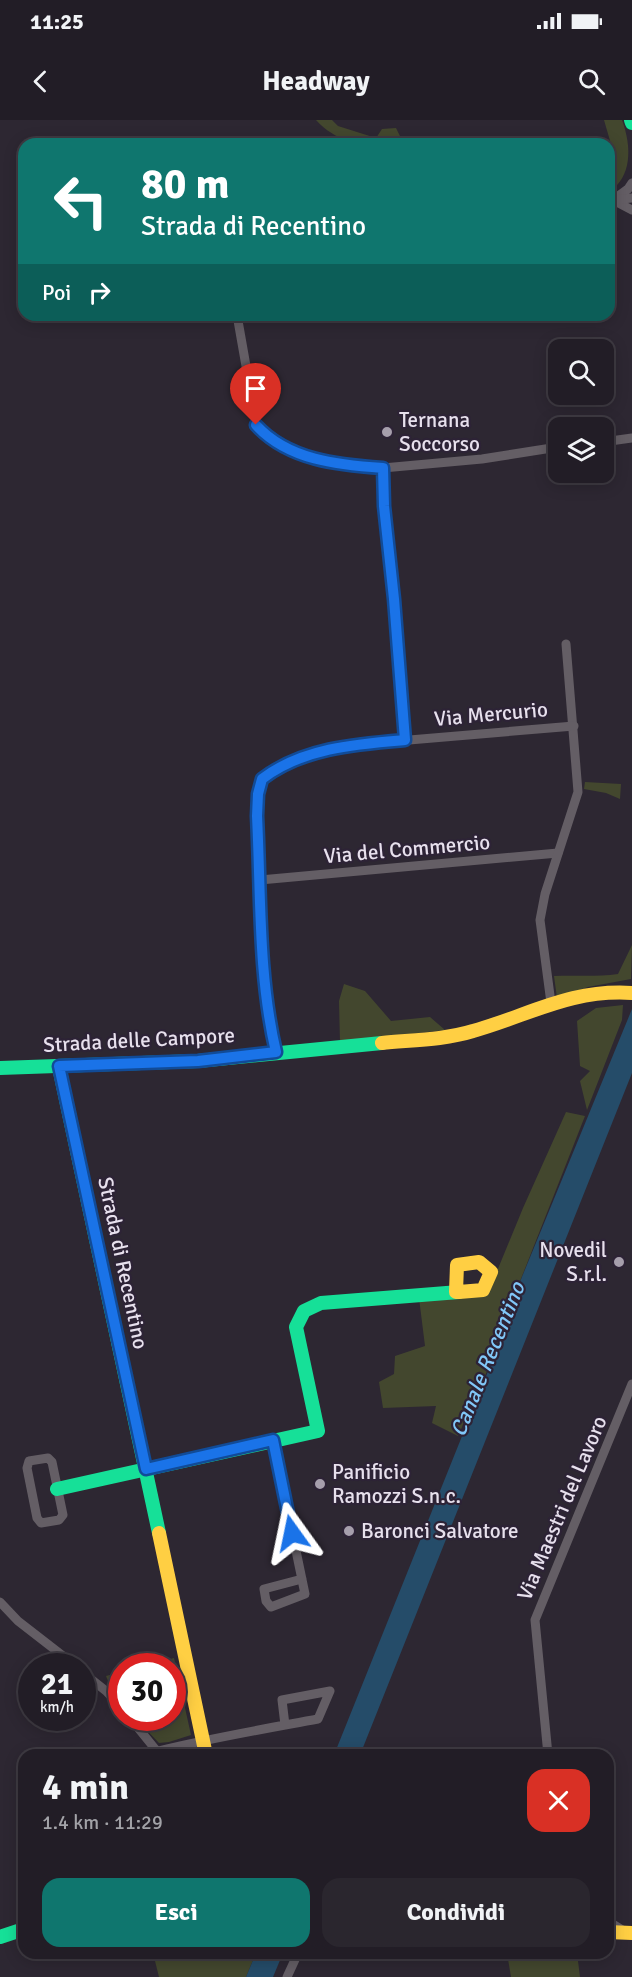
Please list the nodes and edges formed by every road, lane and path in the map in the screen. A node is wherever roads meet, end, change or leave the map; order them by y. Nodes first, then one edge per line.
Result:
1 (632, 183) edge
2 (615, 197) edge
3 (632, 198) edge
4 (615, 200) edge
5 (615, 202) edge
6 (632, 210) edge
7 (238, 321) edge
8 (632, 438) edge
9 (614, 440) edge
10 (548, 449) edge
11 (383, 468) junction
12 (566, 644) dead end
13 (574, 726) junction
14 (405, 740) junction
15 (558, 853) junction
16 (260, 880) junction
17 (632, 993) edge
18 (551, 1003) junction
19 (276, 1052) junction
20 (59, 1066) junction
21 (0, 1068) edge
22 (456, 1292) dead end
23 (632, 1384) edge
24 (273, 1440) junction
25 (146, 1469) junction
26 (57, 1489) junction
27 (302, 1579) dead end
28 (0, 1602) edge
29 (59, 1653) edge
30 (96, 1683) edge
31 (108, 1693) edge
32 (285, 1725) junction
33 (141, 1731) edge
34 (203, 1740) junction
35 (156, 1749) edge
36 (173, 1749) edge
37 (205, 1749) edge
38 (547, 1749) edge
39 (614, 1924) edge
40 (18, 1931) edge
41 (614, 1932) edge
42 (629, 1933) edge
43 (0, 1937) edge
44 (295, 1959) edge
45 (287, 1977) edge

1 - 2 street
3 - 4 street
5 - 6 street
7 - 11 street
8 - 9 street
10 - 11 street
11 - 14 street
12 - 13 street
13 - 14 street, Via Mercurio
13 - 15 street
14 - 16 street, Via Mercurio
15 - 16 street, Via del Commercio
15 - 18 street
16 - 19 street, Via Mercurio
17 - 18 street, Strada delle Campore
18 - 19 street, Strada delle Campore
19 - 20 street, Strada delle Campore
20 - 21 street, Strada delle Campore
20 - 25 street, Strada di Recentino
22 - 24 street
23 - 38 street, Via Maestri del Lavoro
24 - 25 street
24 - 27 street
25 - 26 street
25 - 34 street, Strada di Recentino
26 - 26 street
28 - 29 street
30 - 31 street
32 - 32 street
32 - 34 street
33 - 35 street
34 - 36 street
34 - 37 street, Strada di Recentino
39 - 42 street
40 - 43 street
41 - 42 street
44 - 45 street

